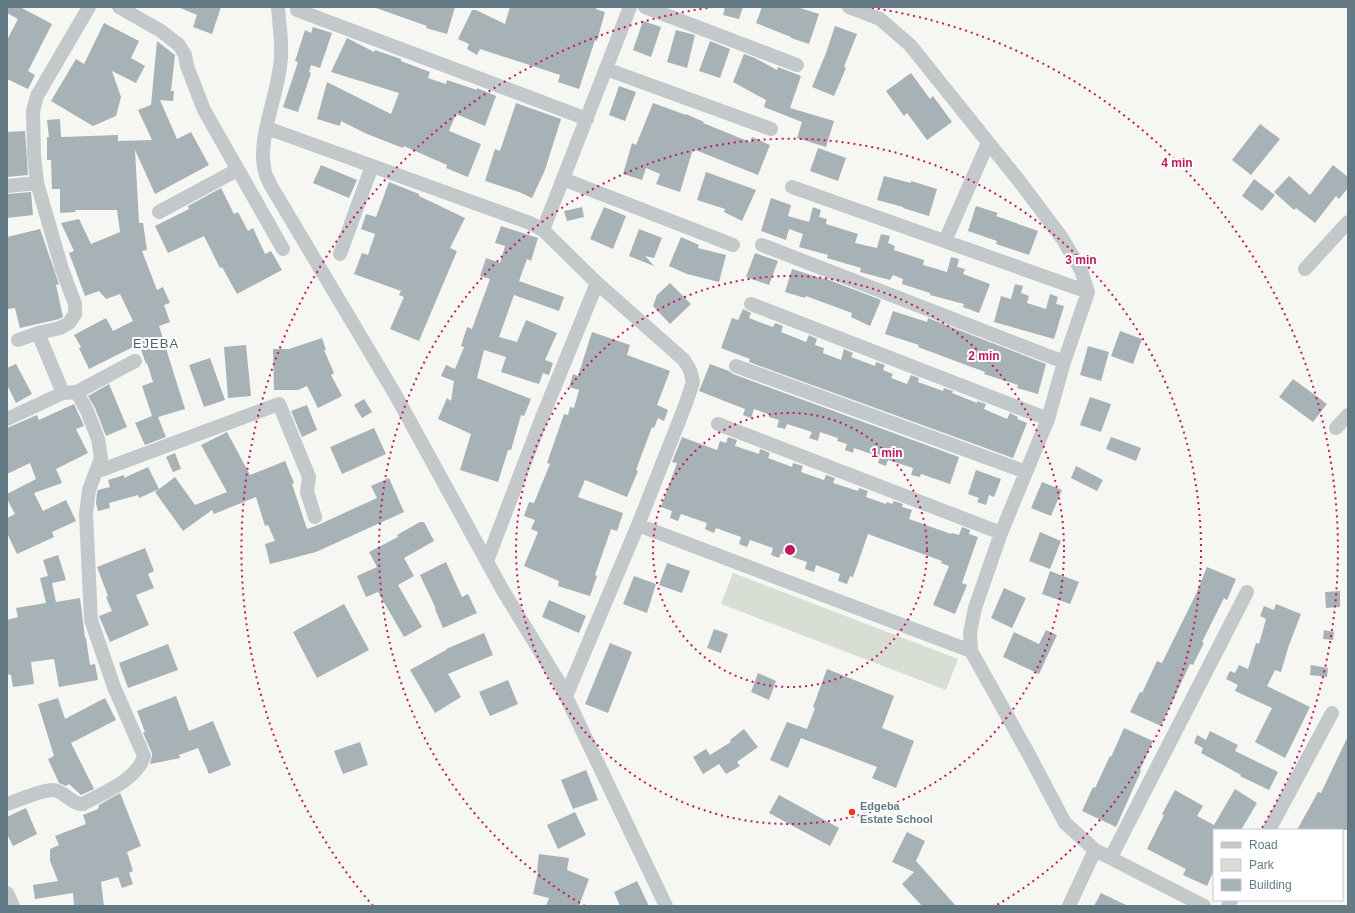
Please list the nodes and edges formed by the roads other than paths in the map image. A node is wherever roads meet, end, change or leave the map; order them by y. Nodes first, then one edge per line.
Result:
1 (89, 7) edge
2 (119, 7) edge
3 (278, 7) edge
4 (630, 7) edge
5 (645, 7) edge
6 (849, 7) edge
7 (297, 10) dead end
8 (797, 65) dead end
9 (606, 69) junction
10 (587, 119) junction
11 (267, 128) junction
12 (771, 129) dead end
13 (988, 143) junction
14 (372, 166) junction
15 (237, 170) junction
16 (563, 179) junction
17 (37, 183) junction
18 (7, 186) edge
19 (792, 188) dead end
20 (159, 212) dead end
21 (1348, 222) edge
22 (543, 230) junction
23 (945, 241) junction
24 (733, 245) dead end
25 (762, 245) dead end
26 (283, 249) dead end
27 (340, 254) dead end
28 (1305, 269) dead end
29 (597, 283) junction
30 (1088, 292) junction
31 (751, 304) dead end
32 (38, 333) junction
33 (18, 340) dead end
34 (135, 362) dead end
35 (1064, 362) junction
36 (736, 366) dead end
37 (77, 392) junction
38 (62, 393) junction
39 (1348, 415) edge
40 (7, 419) edge
41 (1048, 419) junction
42 (718, 424) dead end
43 (1336, 428) dead end
44 (96, 472) junction
45 (1026, 472) junction
46 (315, 517) dead end
47 (638, 525) junction
48 (1001, 533) junction
49 (487, 561) junction
50 (1247, 592) dead end
51 (971, 651) junction
52 (566, 696) junction
53 (1332, 714) dead end
54 (7, 804) edge
55 (1270, 829) edge
56 (1095, 850) junction
57 (1111, 857) junction
58 (7, 893) edge
59 (14, 906) edge
60 (666, 906) edge
61 (1069, 906) edge
62 (1204, 906) edge

1 - 17 street
2 - 15 street
3 - 11 street
4 - 9 street
5 - 8 street
6 - 13 street
7 - 10 street
9 - 10 street
9 - 12 street
10 - 16 street
11 - 14 street
11 - 49 street
13 - 23 street
13 - 30 street
14 - 22 street
14 - 27 street
15 - 20 street
15 - 26 street
16 - 22 street
16 - 24 street
17 - 18 street
17 - 32 street
19 - 23 street
21 - 28 street
22 - 29 street
23 - 30 street
25 - 35 street
29 - 47 street
29 - 49 street
30 - 35 street
31 - 41 street
32 - 33 street
32 - 38 street
34 - 37 street
35 - 41 street
36 - 45 street
37 - 38 street
37 - 44 street
38 - 40 street
39 - 43 street
41 - 45 street
42 - 48 street
44 - 46 street
44 - 54 street
45 - 48 street
47 - 51 street
47 - 52 street
48 - 51 street
49 - 52 street
50 - 57 street
51 - 56 street
52 - 60 street
53 - 55 street
56 - 57 street
56 - 61 street
57 - 62 street
58 - 59 street

